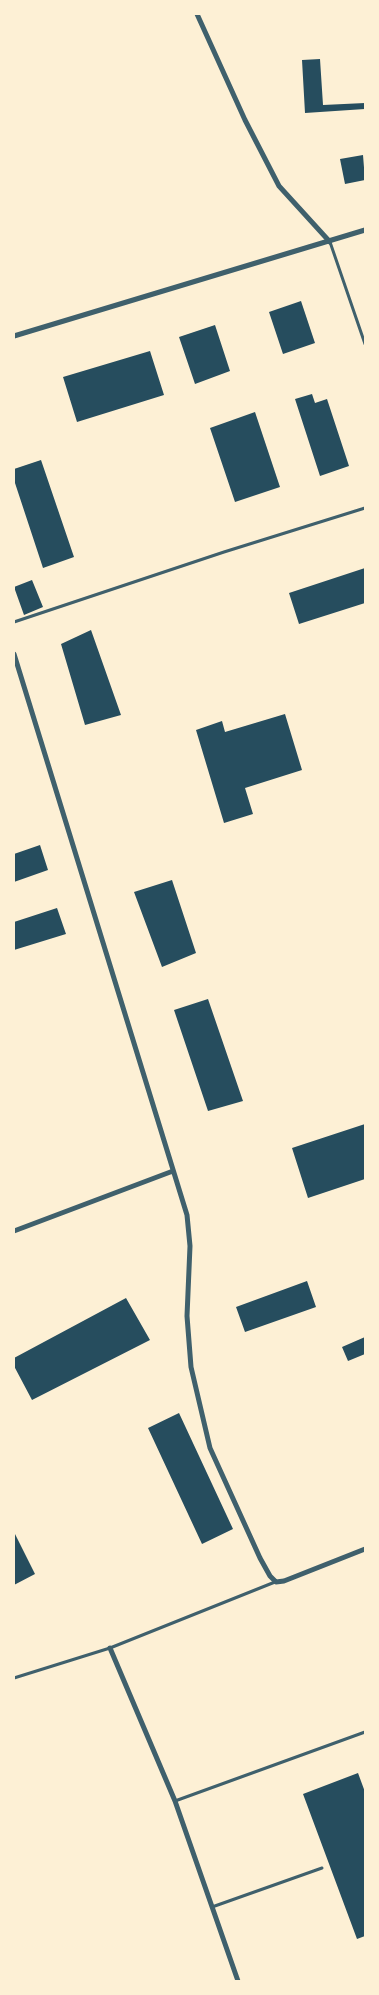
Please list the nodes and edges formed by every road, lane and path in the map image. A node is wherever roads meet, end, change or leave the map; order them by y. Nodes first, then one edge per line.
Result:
1 (197, 14) edge
2 (365, 230) edge
3 (330, 242) junction
4 (14, 336) edge
5 (365, 344) edge
6 (365, 508) edge
7 (14, 622) edge
8 (14, 654) edge
9 (17, 673) edge
10 (173, 1171) junction
11 (14, 1231) edge
12 (365, 1549) edge
13 (276, 1582) junction
14 (110, 1648) junction
15 (14, 1678) edge
16 (365, 1732) edge
17 (175, 1801) junction
18 (322, 1868) dead end
19 (211, 1907) junction
20 (238, 1981) edge

1 - 3 street
2 - 3 street
3 - 4 street
3 - 5 lane
6 - 7 lane
8 - 9 street
9 - 10 street
10 - 11 street
10 - 13 street
12 - 13 street
13 - 14 lane
14 - 15 lane
14 - 17 street
16 - 17 lane
17 - 19 street
18 - 19 lane
19 - 20 street

